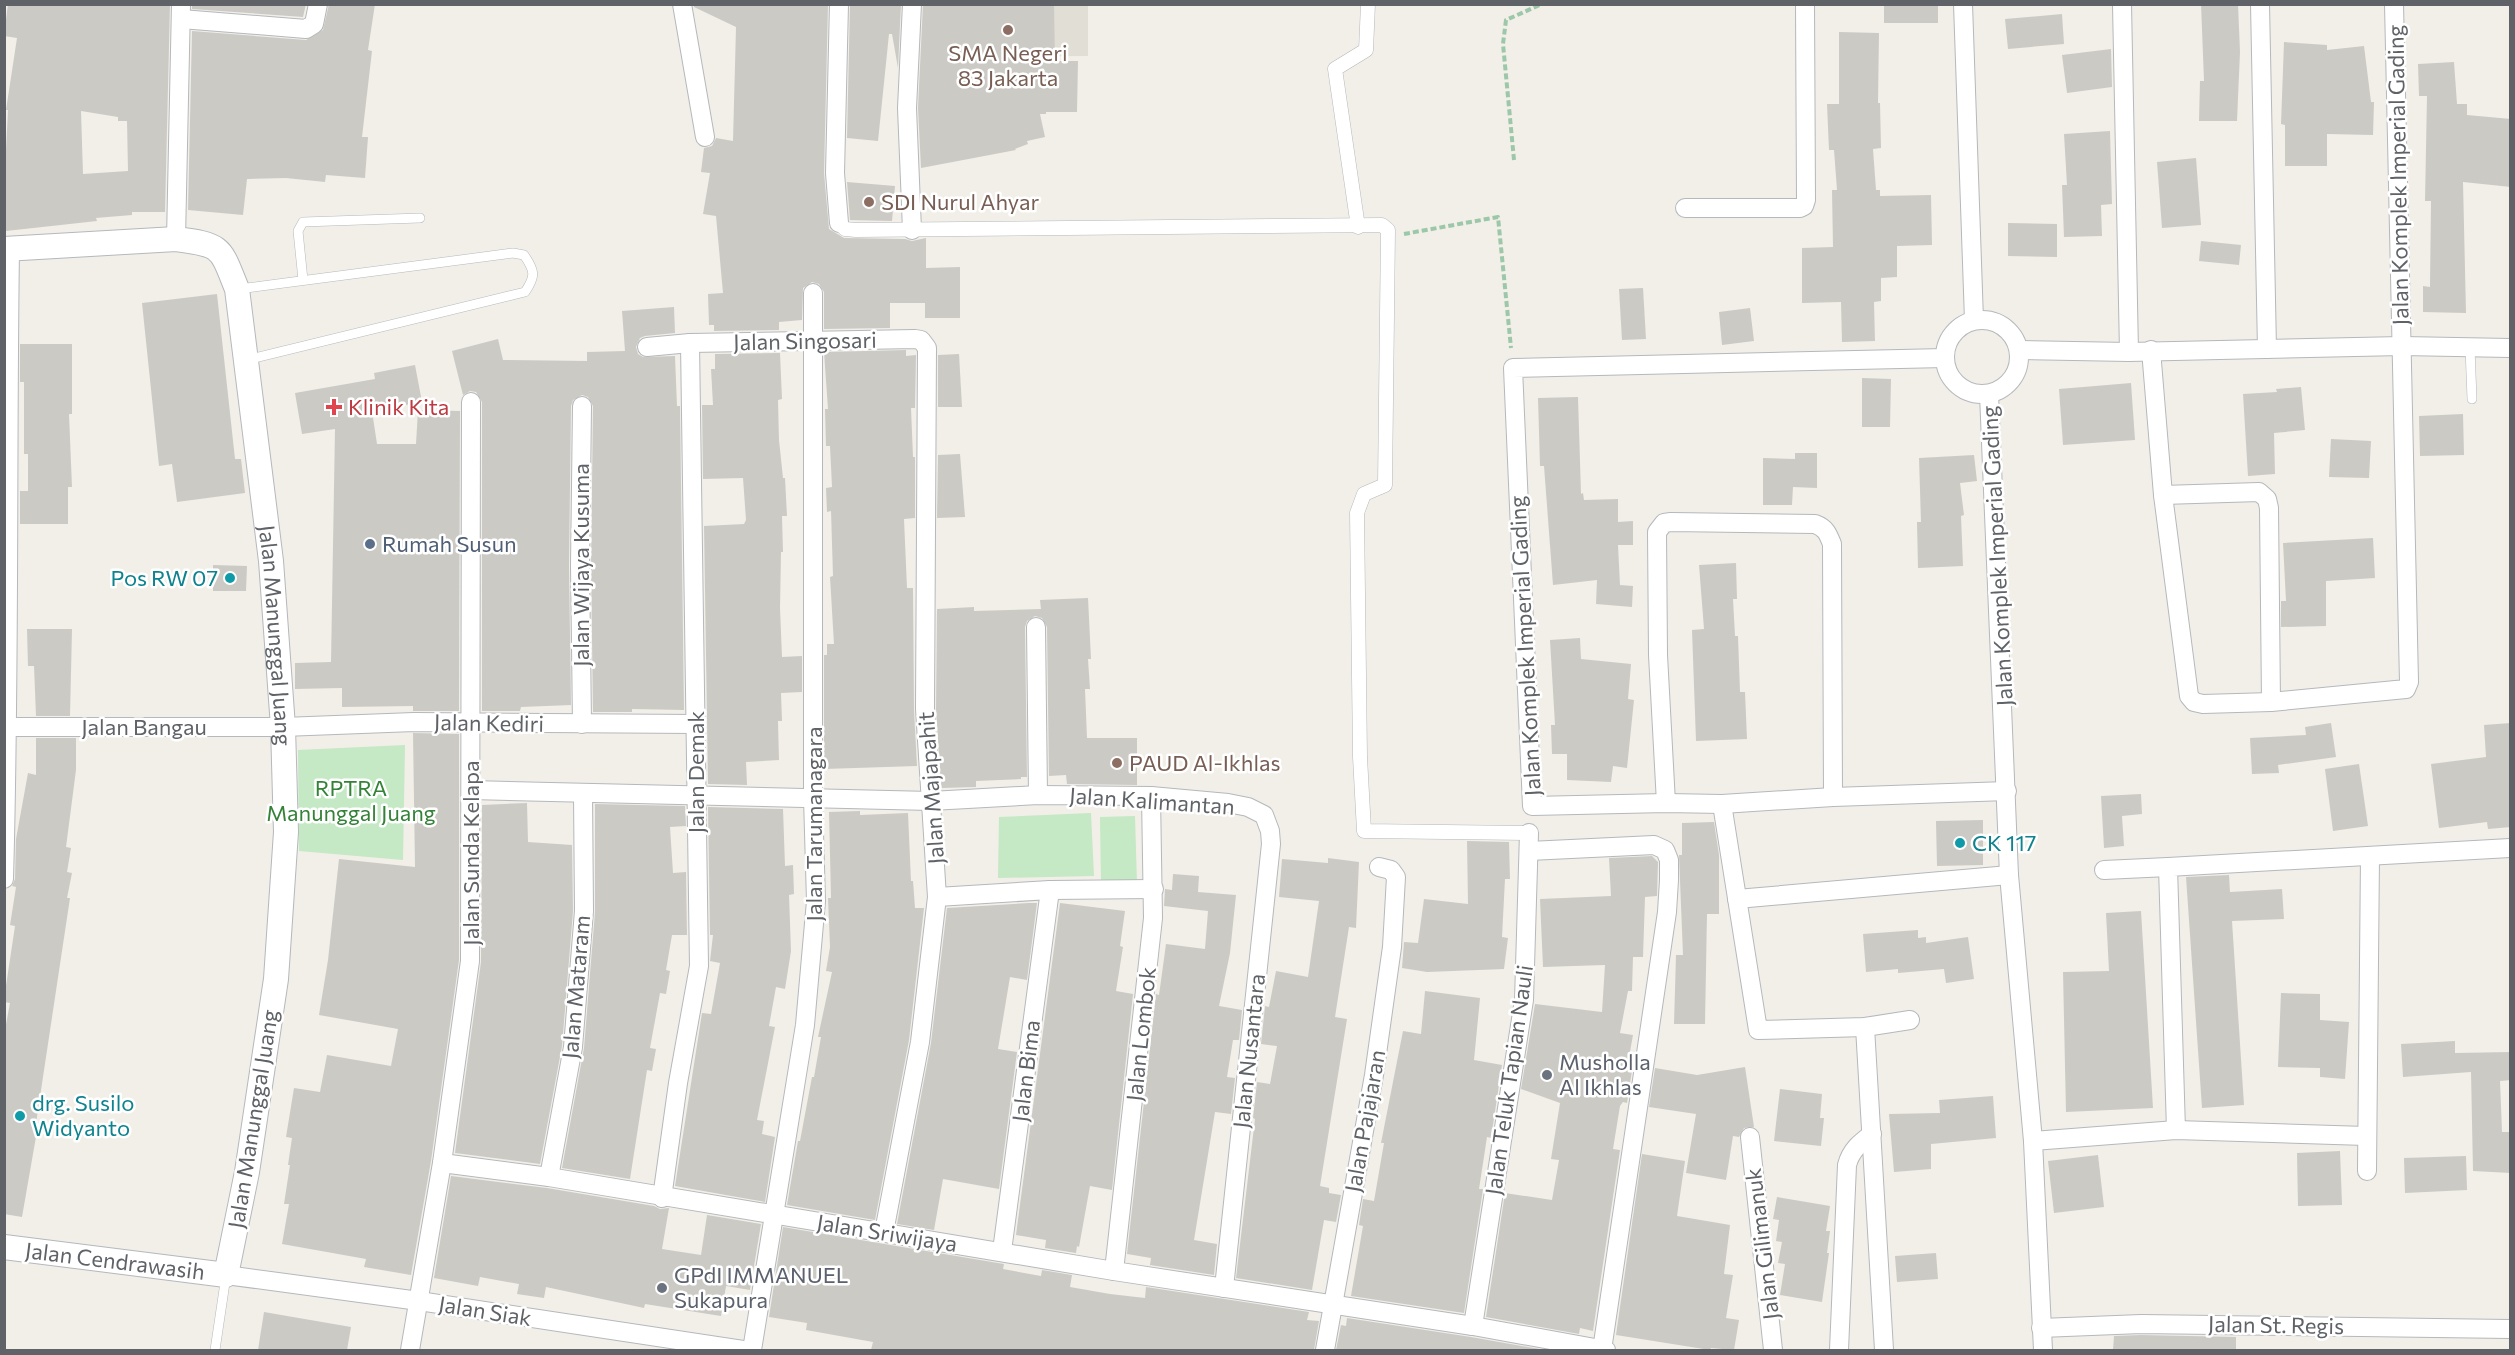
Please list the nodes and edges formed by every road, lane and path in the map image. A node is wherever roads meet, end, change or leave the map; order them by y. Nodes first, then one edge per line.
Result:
1 (318, 4) edge
2 (682, 4) edge
3 (839, 4) edge
4 (912, 4) edge
5 (1368, 4) edge
6 (1542, 4) edge
7 (1805, 4) edge
8 (1963, 4) edge
9 (2122, 4) edge
10 (2260, 4) edge
11 (2394, 4) edge
12 (181, 11) edge
13 (705, 137) dead end
14 (1514, 160) dead end
15 (1685, 208) dead end
16 (420, 219) dead end
17 (839, 223) joint
18 (1358, 227) junction
19 (912, 230) junction
20 (1389, 237) junction
21 (176, 239) junction
22 (7, 249) edge
23 (303, 280) junction
24 (237, 289) junction
25 (813, 293) dead end
26 (1974, 320) junction
27 (813, 340) junction
28 (921, 340) joint
29 (690, 343) junction
30 (2402, 346) junction
31 (647, 348) dead end
32 (2470, 348) junction
33 (2511, 348) edge
34 (2019, 350) junction
35 (2151, 350) junction
36 (2267, 350) junction
37 (2128, 352) junction
38 (1945, 358) junction
39 (244, 361) junction
40 (1513, 368) junction
41 (7, 385) edge
42 (1989, 393) junction
43 (2472, 399) dead end
44 (471, 402) dead end
45 (582, 406) dead end
46 (2163, 495) junction
47 (1036, 627) dead end
48 (5, 628) edge
49 (2271, 702) junction
50 (472, 724) junction
51 (582, 724) junction
52 (696, 724) junction
53 (7, 726) edge
54 (283, 727) junction
55 (471, 790) junction
56 (2007, 791) junction
57 (583, 794) junction
58 (1038, 795) junction
59 (1151, 796) junction
60 (696, 797) junction
61 (1833, 797) junction
62 (813, 798) junction
63 (932, 801) junction
64 (1666, 802) junction
65 (1722, 804) junction
66 (1264, 815) joint
67 (1529, 842) junction
68 (2511, 848) edge
69 (2370, 856) junction
70 (1379, 867) dead end
71 (2168, 867) junction
72 (2104, 870) dead end
73 (2009, 876) junction
74 (4, 879) edge
75 (1154, 889) junction
76 (1050, 890) junction
77 (937, 897) junction
78 (1737, 899) junction
79 (1910, 1020) dead end
80 (1864, 1027) junction
81 (2176, 1130) junction
82 (1872, 1134) junction
83 (2366, 1136) junction
84 (1750, 1137) dead end
85 (2033, 1141) junction
86 (442, 1163) junction
87 (2367, 1171) dead end
88 (549, 1177) junction
89 (662, 1198) junction
90 (774, 1216) junction
91 (884, 1233) junction
92 (4, 1246) edge
93 (1002, 1251) junction
94 (1114, 1271) junction
95 (226, 1275) junction
96 (1224, 1288) junction
97 (419, 1301) junction
98 (1333, 1304) junction
99 (1473, 1326) junction
100 (2041, 1328) junction
101 (2511, 1329) edge
102 (215, 1350) edge
103 (410, 1350) edge
104 (743, 1350) edge
105 (752, 1350) edge
106 (1325, 1350) edge
107 (1604, 1350) edge
108 (1773, 1350) edge
109 (1839, 1350) edge
110 (1884, 1350) edge
111 (2043, 1350) edge

1 - 12 street
2 - 13 street
3 - 17 street
4 - 19 street
5 - 18 street
6 - 14 path
7 - 15 street
8 - 26 street
9 - 37 street
10 - 36 street
11 - 30 street, Jalan Komplek Imperial Gading
12 - 21 street
16 - 23 lane
17 - 19 street
18 - 19 street
18 - 20 street
20 - 40 path
20 - 67 street
21 - 22 street, Jalan Manunggal Juang
21 - 24 street, Jalan Manunggal Juang
22 - 41 street
23 - 24 lane
23 - 39 lane
24 - 39 street, Jalan Manunggal Juang
25 - 27 street, Jalan Tarumanagara
26 - 34 street
26 - 38 street
27 - 28 street, Jalan Singosari
27 - 29 street, Jalan Singosari
27 - 62 street, Jalan Tarumanagara
28 - 63 street, Jalan Majapahit
29 - 31 street
29 - 52 street, Jalan Demak
30 - 32 street, Jalan Komplek Imperial Gading
30 - 36 street, Jalan Komplek Imperial Gading
30 - 49 street
32 - 33 street, Jalan Komplek Imperial Gading
32 - 43 lane
34 - 37 street, Jalan Komplek Imperial Gading
34 - 42 street
35 - 36 street, Jalan Komplek Imperial Gading
35 - 37 street, Jalan Komplek Imperial Gading
35 - 46 street
38 - 40 street
38 - 42 street
39 - 54 street, Jalan Manunggal Juang
40 - 64 street, Jalan Komplek Imperial Gading
41 - 48 street
42 - 56 street, Jalan Komplek Imperial Gading
44 - 50 street, Jalan Sunda Kelapa
45 - 51 street, Jalan Wijaya Kusuma
46 - 49 street
46 - 49 street
47 - 58 street, Jalan Kalimantan
48 - 53 street
50 - 51 street, Jalan Kediri
50 - 54 street, Jalan Kediri
50 - 55 street, Jalan Sunda Kelapa
51 - 52 street, Jalan Kediri
52 - 60 street, Jalan Demak
53 - 54 street, Jalan Bangau
53 - 74 street
54 - 95 street, Jalan Manunggal Juang
55 - 57 street, Jalan Kalimantan
55 - 86 street, Jalan Sunda Kelapa
56 - 61 street, Jalan Komplek Imperial Gading
56 - 73 street, Jalan Komplek Imperial Gading
57 - 60 street, Jalan Kalimantan
57 - 88 street, Jalan Mataram
58 - 59 street, Jalan Kalimantan
58 - 63 street, Jalan Kalimantan
59 - 66 street, Jalan Kalimantan
59 - 75 street, Jalan Lombok
60 - 62 street, Jalan Kalimantan
60 - 89 street, Jalan Demak
61 - 64 street
61 - 65 street, Jalan Komplek Imperial Gading
62 - 63 street, Jalan Kalimantan
62 - 90 street, Jalan Tarumanagara
63 - 77 street, Jalan Majapahit
64 - 65 street, Jalan Komplek Imperial Gading
65 - 78 street
66 - 96 street, Jalan Nusantara
67 - 99 street, Jalan Teluk Tapian Nauli
67 - 107 street
68 - 69 street
69 - 71 street
69 - 83 street
70 - 98 street, Jalan Pajajaran
71 - 72 street
71 - 81 street
73 - 78 street
73 - 85 street, Jalan Komplek Imperial Gading
75 - 76 street
75 - 94 street, Jalan Lombok
76 - 77 street
76 - 93 street, Jalan Bima
77 - 91 street, Jalan Majapahit
78 - 80 street
79 - 80 street
80 - 82 street
81 - 83 street
81 - 85 street
82 - 109 street
82 - 110 street
83 - 87 street
84 - 108 street, Jalan Gilimanuk
85 - 100 street, Jalan Komplek Imperial Gading
86 - 88 street, Jalan Sriwijaya
86 - 97 street, Jalan Sunda Kelapa
88 - 89 street, Jalan Sriwijaya
89 - 90 street, Jalan Sriwijaya
90 - 91 street, Jalan Sriwijaya
90 - 105 street, Jalan Tarumanagara
91 - 93 street, Jalan Sriwijaya
92 - 95 street, Jalan Cendrawasih
93 - 94 street, Jalan Sriwijaya
94 - 96 street, Jalan Sriwijaya
95 - 97 street, Jalan Siak
95 - 102 lane
96 - 98 street, Jalan Sriwijaya
97 - 103 street, Jalan Sunda Kelapa
97 - 104 street, Jalan Siak
98 - 99 street
98 - 106 street, Jalan Pajajaran
99 - 107 street
100 - 101 street, Jalan St. Regis
100 - 111 street, Jalan Komplek Imperial Gading

